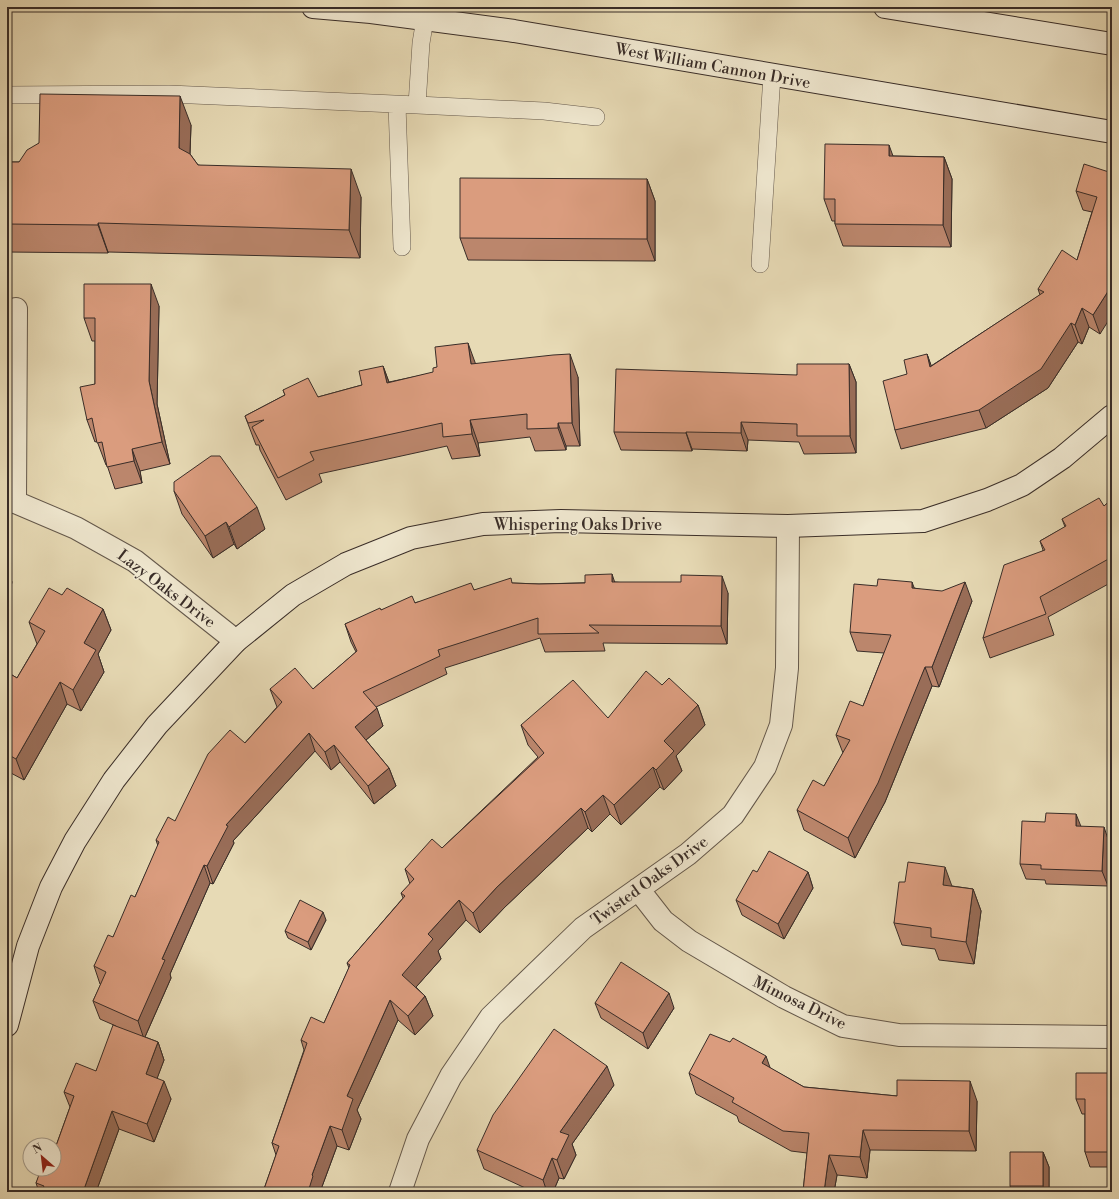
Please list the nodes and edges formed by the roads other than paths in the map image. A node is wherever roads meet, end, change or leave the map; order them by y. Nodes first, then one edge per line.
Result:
1 (313, 7) edge
2 (885, 7) edge
3 (425, 19) junction
4 (1112, 44) edge
5 (772, 75) junction
6 (7, 95) edge
7 (397, 105) junction
8 (417, 105) junction
9 (596, 117) dead end
10 (1112, 132) edge
11 (402, 247) dead end
12 (760, 264) dead end
13 (16, 309) dead end
14 (1112, 416) edge
15 (11, 502) edge
16 (788, 526) junction
17 (236, 641) junction
18 (638, 889) junction
19 (7, 1025) edge
20 (1112, 1037) edge
21 (400, 1192) edge

1 - 3 street, West William Cannon Drive
2 - 4 street
3 - 5 street, West William Cannon Drive
3 - 8 lane
5 - 10 street, West William Cannon Drive
5 - 12 lane
6 - 7 lane
7 - 8 lane
7 - 11 lane
8 - 9 lane
13 - 15 street
14 - 16 street, Whispering Oaks Drive
15 - 17 street, Lazy Oaks Drive
16 - 17 street, Whispering Oaks Drive
16 - 18 street, Twisted Oaks Drive
17 - 19 street, Whispering Oaks Drive
18 - 20 street, Mimosa Drive
18 - 21 street, Twisted Oaks Drive

